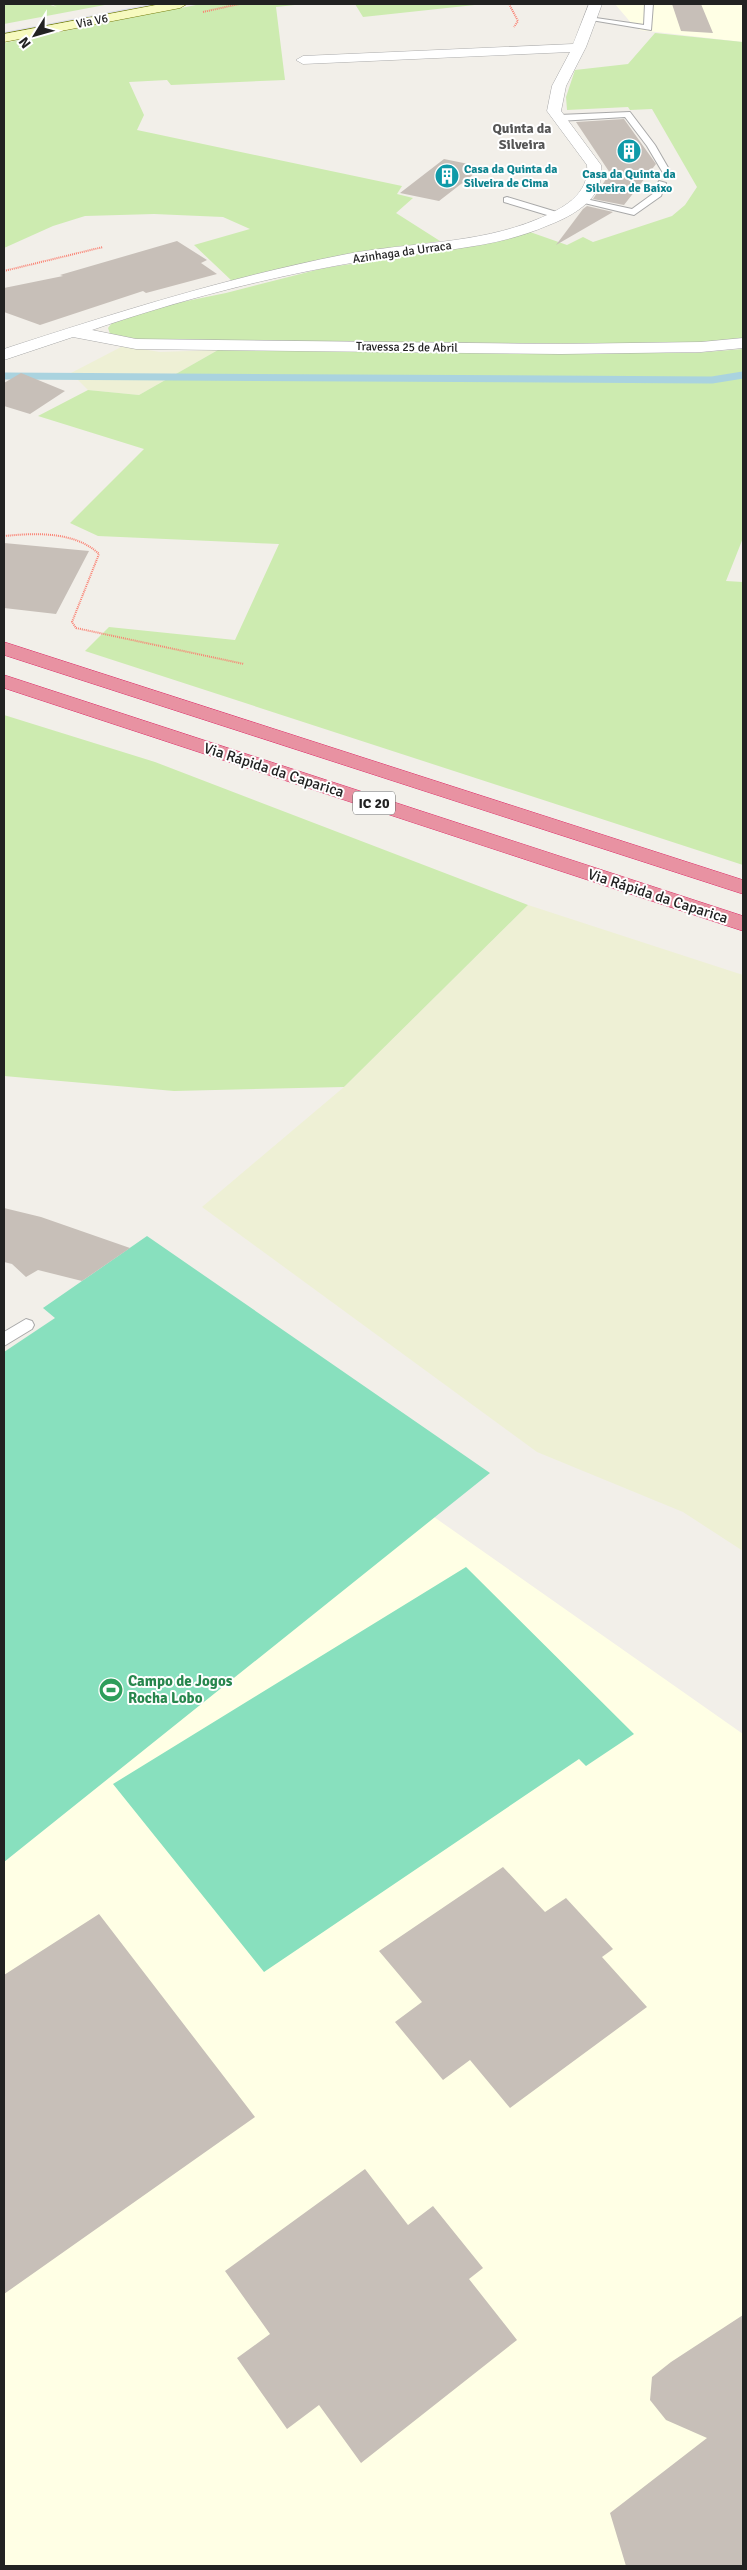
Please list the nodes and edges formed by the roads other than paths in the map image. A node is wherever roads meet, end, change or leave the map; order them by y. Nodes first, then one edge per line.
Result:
1 (132, 4) edge
2 (180, 4) edge
3 (595, 4) edge
4 (649, 4) edge
5 (590, 19) junction
6 (4, 28) edge
7 (4, 38) edge
8 (578, 48) junction
9 (303, 60) dead end
10 (559, 118) junction
11 (666, 172) dead end
12 (662, 183) dead end
13 (507, 200) dead end
14 (581, 201) junction
15 (556, 215) junction
16 (72, 332) junction
17 (743, 343) edge
18 (4, 356) edge
19 (4, 648) edge
20 (4, 681) edge
21 (743, 887) edge
22 (743, 924) edge
23 (26, 1325) dead end
24 (4, 1340) edge

1 - 6 main road, Via V6
2 - 7 main road, Via V6
3 - 5 street, Azinhaga da Urraca
4 - 5 lane
5 - 8 street, Azinhaga da Urraca
8 - 9 street
8 - 10 street, Azinhaga da Urraca
10 - 11 lane
10 - 14 street, Azinhaga da Urraca
12 - 14 lane
13 - 15 lane
14 - 15 street, Azinhaga da Urraca
15 - 16 street, Azinhaga da Urraca
16 - 17 street, Travessa 25 de Abril
16 - 18 street, Azinhaga da Urraca
19 - 21 highway, IC 20
20 - 22 highway, Via Rápida da Caparica / IC 20
23 - 24 lane

